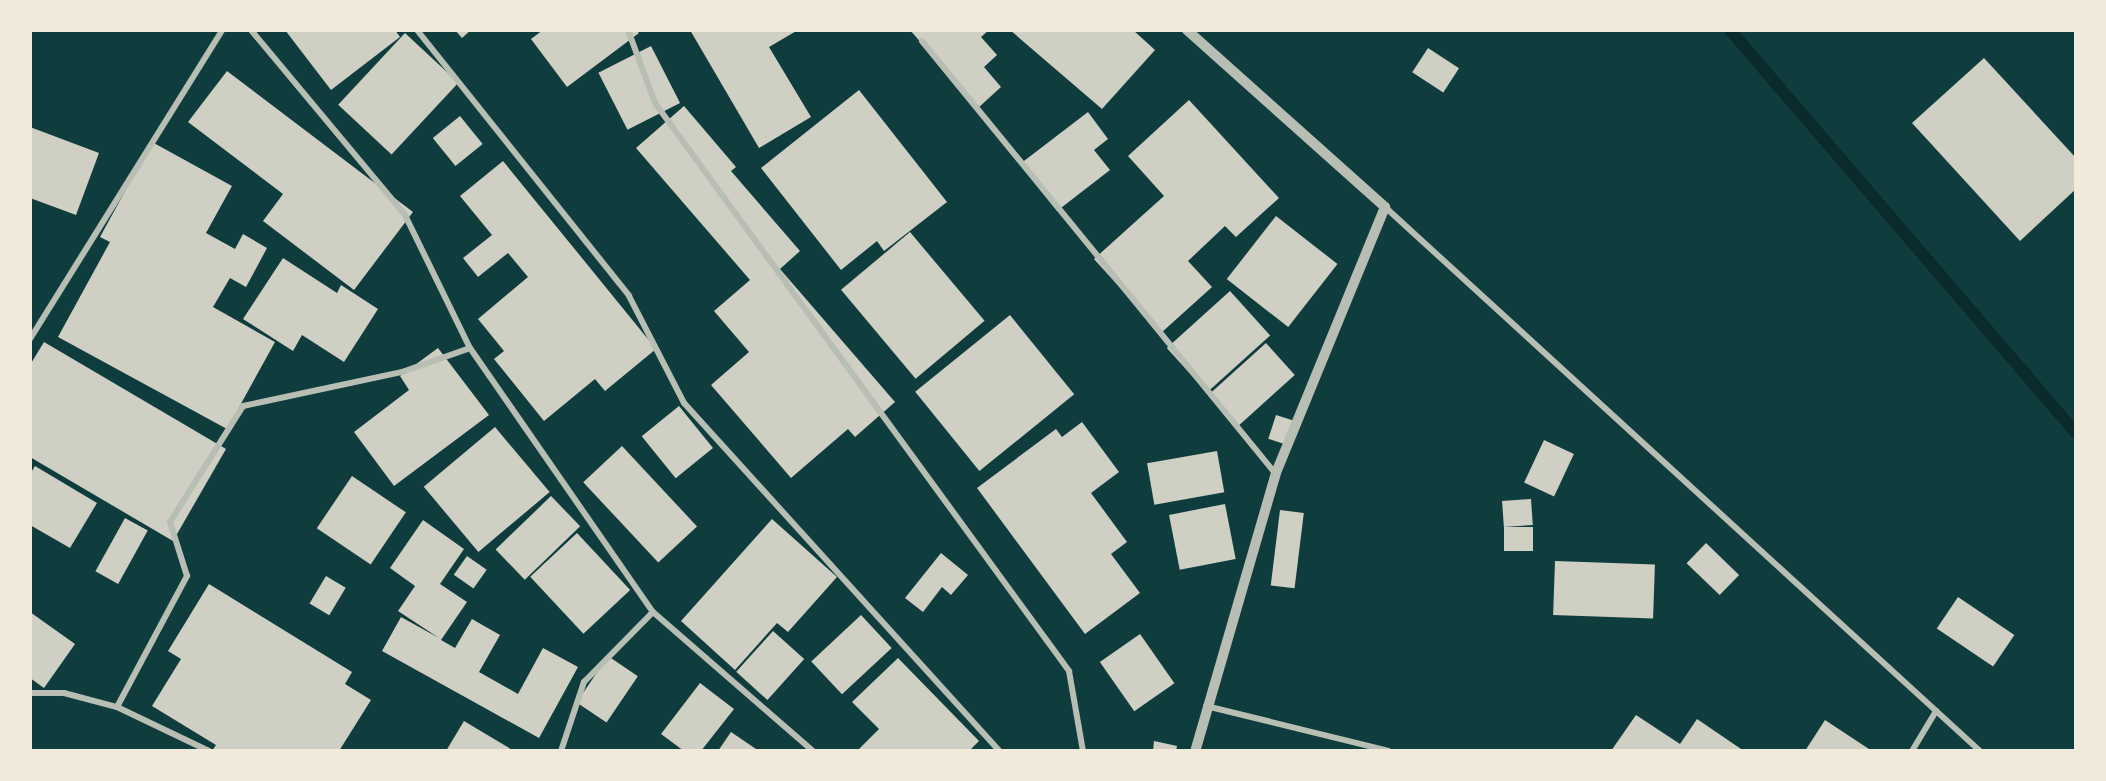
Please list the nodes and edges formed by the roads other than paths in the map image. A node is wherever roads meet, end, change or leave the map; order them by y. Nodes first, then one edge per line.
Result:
1 (222, 30) edge
2 (251, 30) edge
3 (417, 30) edge
4 (628, 30) edge
5 (1187, 30) edge
6 (922, 41) dead end
7 (1385, 207) junction
8 (30, 339) edge
9 (470, 348) junction
10 (1276, 474) junction
11 (653, 612) junction
12 (30, 693) edge
13 (1206, 706) junction
14 (117, 707) junction
15 (1936, 711) junction
16 (209, 751) edge
17 (561, 751) edge
18 (813, 751) edge
19 (1000, 751) edge
20 (1083, 751) edge
21 (1195, 751) edge
22 (1389, 751) edge
23 (1912, 751) edge
24 (1980, 751) edge

1 - 8 street
2 - 9 street
3 - 19 street
4 - 20 street
5 - 7 street
6 - 10 street
7 - 10 street
7 - 15 street
9 - 11 street
9 - 14 street
10 - 13 street
11 - 17 street
11 - 18 street
12 - 14 street
13 - 21 street
13 - 22 street
14 - 16 street
15 - 23 street
15 - 24 street

